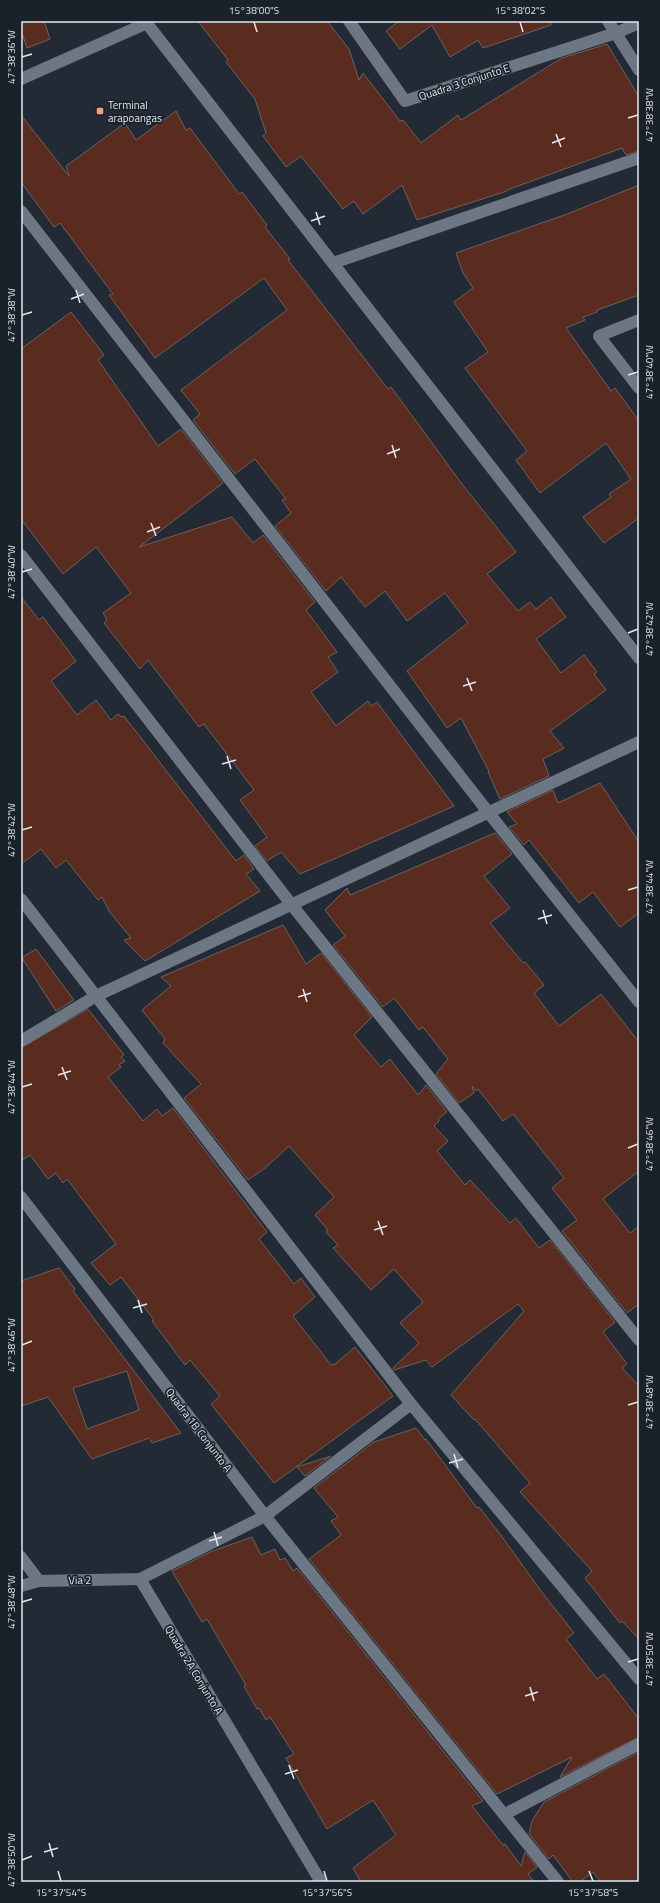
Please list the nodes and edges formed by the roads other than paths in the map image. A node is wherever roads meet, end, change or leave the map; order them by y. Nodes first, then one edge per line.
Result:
1 (349, 21) edge
2 (608, 21) edge
3 (146, 22) edge
4 (639, 23) edge
5 (616, 33) junction
6 (639, 70) edge
7 (21, 79) edge
8 (639, 158) edge
9 (21, 211) edge
10 (333, 263) junction
11 (639, 320) edge
12 (639, 388) edge
13 (21, 556) edge
14 (639, 658) edge
15 (639, 742) edge
16 (488, 812) junction
17 (21, 899) edge
18 (291, 904) junction
19 (96, 996) junction
20 (639, 1002) edge
21 (21, 1041) edge
22 (21, 1197) edge
23 (639, 1340) edge
24 (412, 1404) junction
25 (265, 1516) junction
26 (21, 1557) edge
27 (140, 1579) junction
28 (39, 1581) junction
29 (21, 1586) edge
30 (639, 1679) edge
31 (639, 1744) edge
32 (504, 1814) junction
33 (321, 1882) edge
34 (558, 1882) edge

1 - 5 street, Quadra 3 Conjunto E
2 - 5 street
3 - 7 street
3 - 10 street
4 - 5 street, Quadra 3 Conjunto E
5 - 6 street
8 - 10 street
9 - 16 street
10 - 14 street
11 - 12 street
13 - 18 street
15 - 16 street
16 - 18 street
16 - 20 street
17 - 19 street
18 - 19 street
18 - 23 street
19 - 21 street
19 - 24 street
22 - 25 street, Quadra 1B Conjunto A
24 - 25 street
24 - 30 street
25 - 27 street
25 - 32 street, Quadra 1B Conjunto A
26 - 28 street
27 - 28 street, Via 2
27 - 33 street, Quadra 2A Conjunto A
28 - 29 street, Via 2
31 - 32 street
32 - 34 street, Quadra 1B Conjunto A

